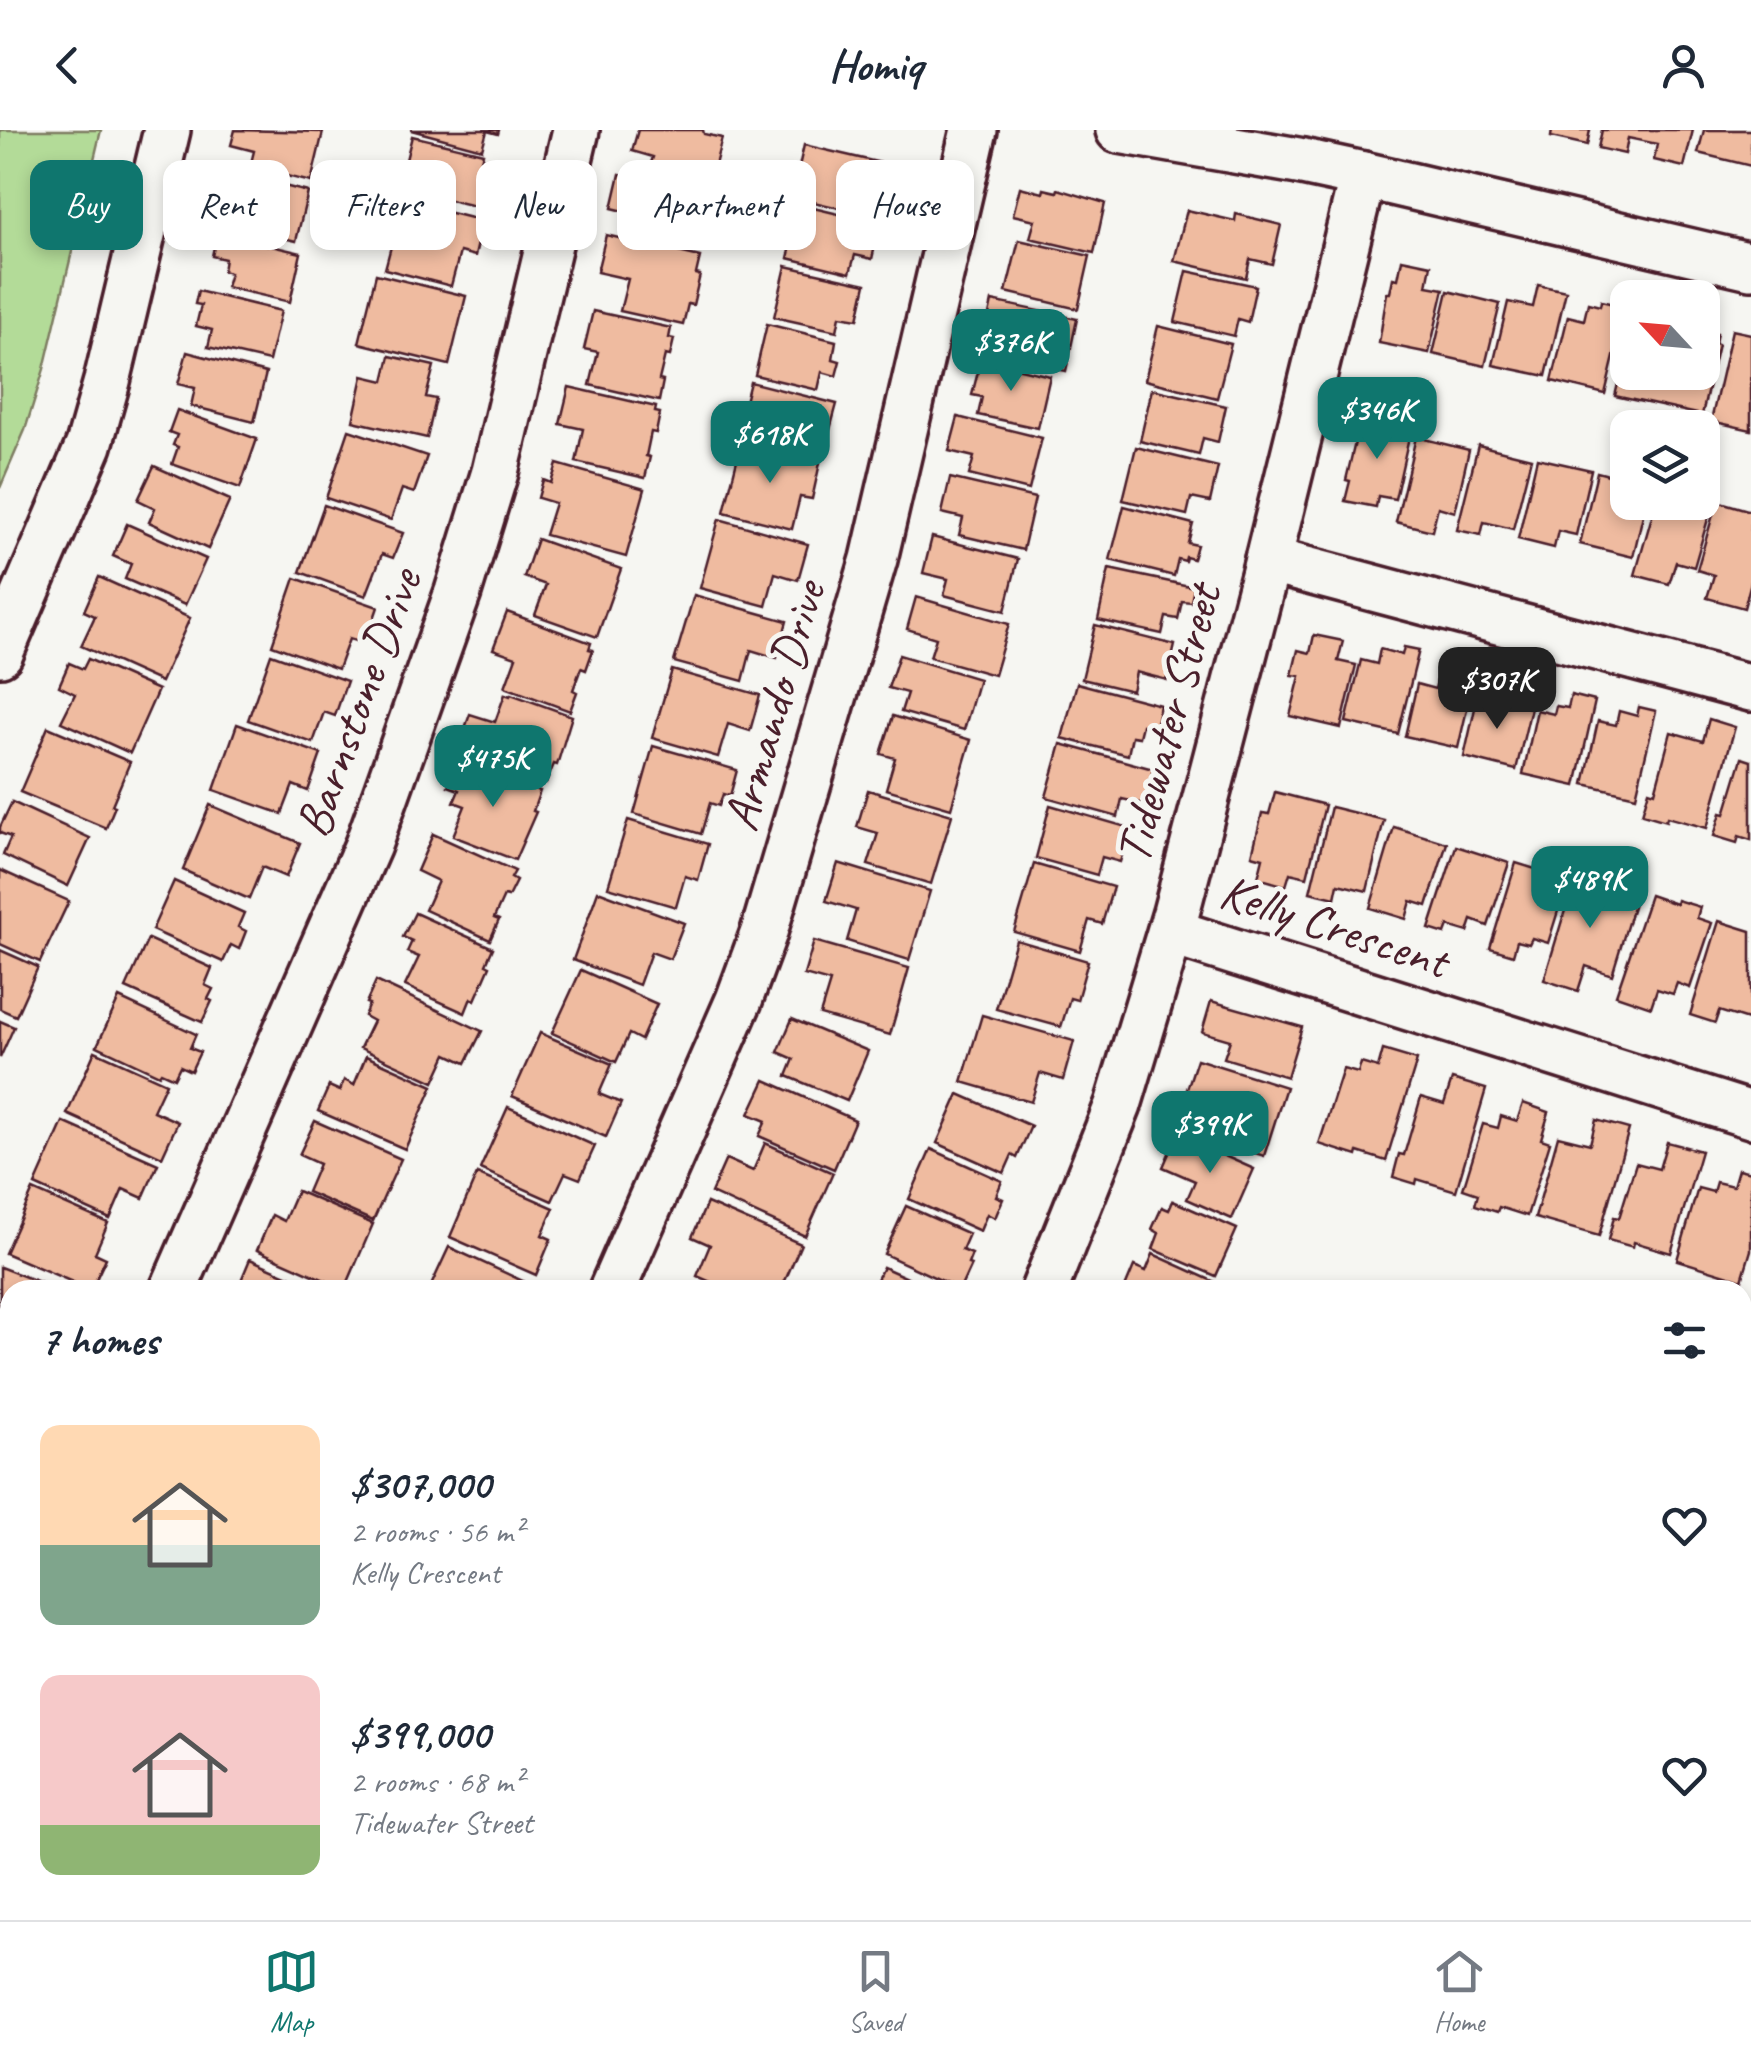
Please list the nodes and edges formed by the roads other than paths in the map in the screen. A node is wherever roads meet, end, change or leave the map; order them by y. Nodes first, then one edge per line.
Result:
1 (167, 130) edge
2 (576, 130) edge
3 (974, 130) edge
4 (1119, 130) edge
5 (1363, 175) junction
6 (1751, 266) edge
7 (1268, 560) junction
8 (0, 653) edge
9 (1751, 688) edge
10 (1171, 932) junction
11 (1751, 1115) edge
12 (178, 1280) edge
13 (616, 1280) edge
14 (1048, 1280) edge

1 - 8 street
2 - 12 street, Barnstone Drive
3 - 13 street, Armando Drive
4 - 5 street
5 - 6 street
5 - 7 street, Tidewater Street
7 - 9 street
7 - 10 street, Tidewater Street
10 - 11 street, Kelly Crescent
10 - 14 street, Tidewater Street

